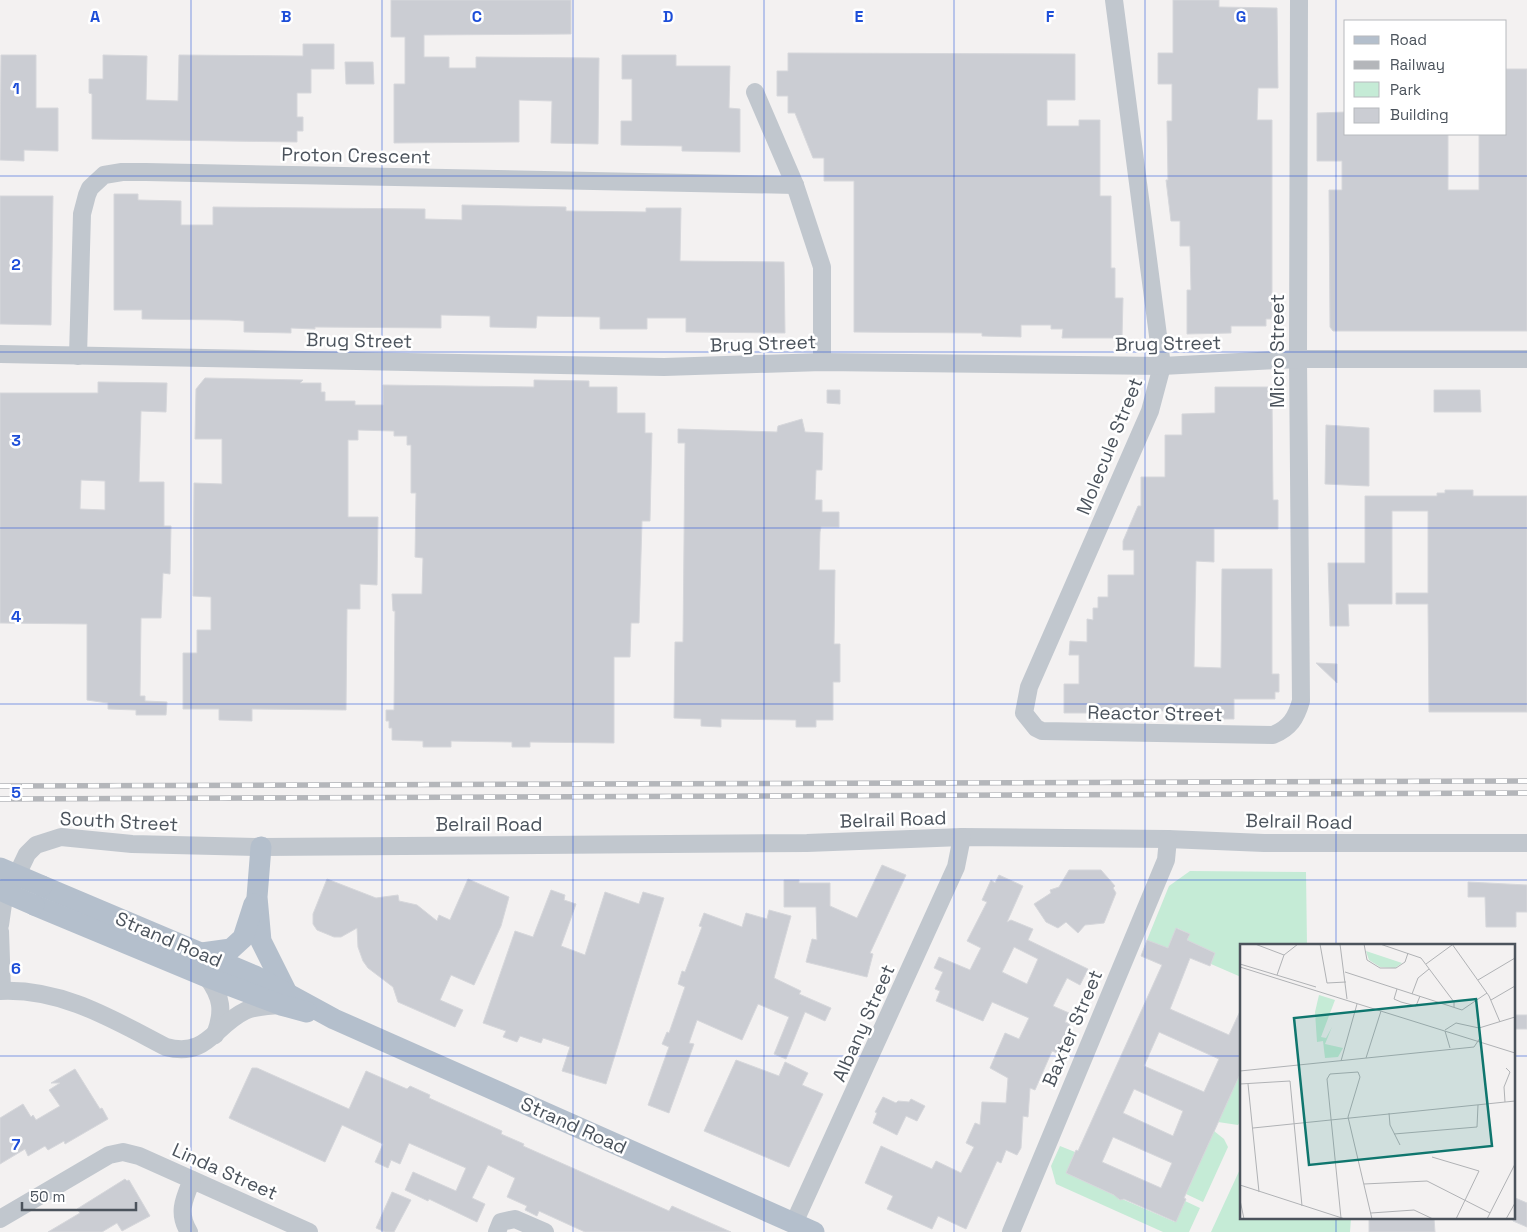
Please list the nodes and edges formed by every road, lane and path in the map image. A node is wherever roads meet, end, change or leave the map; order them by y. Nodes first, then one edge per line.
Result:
1 (1114, 0) edge
2 (1299, 0) edge
3 (755, 92) dead end
4 (795, 185) junction
5 (0, 354) edge
6 (78, 356) junction
7 (1298, 359) junction
8 (1527, 359) edge
9 (822, 362) junction
10 (1162, 366) junction
11 (1029, 686) joint
12 (1301, 701) joint
13 (962, 837) junction
14 (1168, 839) junction
15 (1527, 843) edge
16 (261, 847) junction
17 (0, 868) edge
18 (0, 890) edge
19 (38, 895) junction
20 (257, 897) junction
21 (0, 925) edge
22 (0, 931) edge
23 (202, 953) junction
24 (207, 977) junction
25 (1, 990) edge
26 (283, 998) junction
27 (214, 1034) junction
28 (192, 1180) junction
29 (0, 1219) edge
30 (794, 1223) junction
31 (189, 1232) edge
32 (309, 1232) edge
33 (497, 1232) edge
34 (545, 1232) edge
35 (814, 1232) edge
36 (1011, 1232) edge

1 - 10 street, Molecule Street
2 - 7 street, Micro Street
3 - 4 street
4 - 6 street, Proton Crescent
4 - 9 street
5 - 6 street, Brug Street
6 - 9 street, Brug Street
7 - 8 street, Brug Street
7 - 10 street, Brug Street
7 - 12 street, Micro Street
9 - 10 street, Brug Street
10 - 11 street, Molecule Street
11 - 12 street, Reactor Street
13 - 14 street, Belrail Road
13 - 16 street, Belrail Road
13 - 30 street, Albany Street
14 - 15 street, Belrail Road
14 - 36 street, Baxter Street
16 - 20 main road
16 - 21 street, South Street
17 - 19 main road, Strand Road, bridge
18 - 19 main road, Strand Road, bridge
19 - 23 main road, Strand Road
19 - 24 main road, Strand Road
20 - 23 main road
20 - 26 main road
22 - 25 street
23 - 26 main road, Strand Road
24 - 26 main road, Strand Road
24 - 27 street
25 - 27 street
26 - 27 street
26 - 30 main road, Strand Road
28 - 29 street, Linda Street
28 - 31 street
28 - 32 street, Linda Street
30 - 35 main road, Strand Road
33 - 34 street

